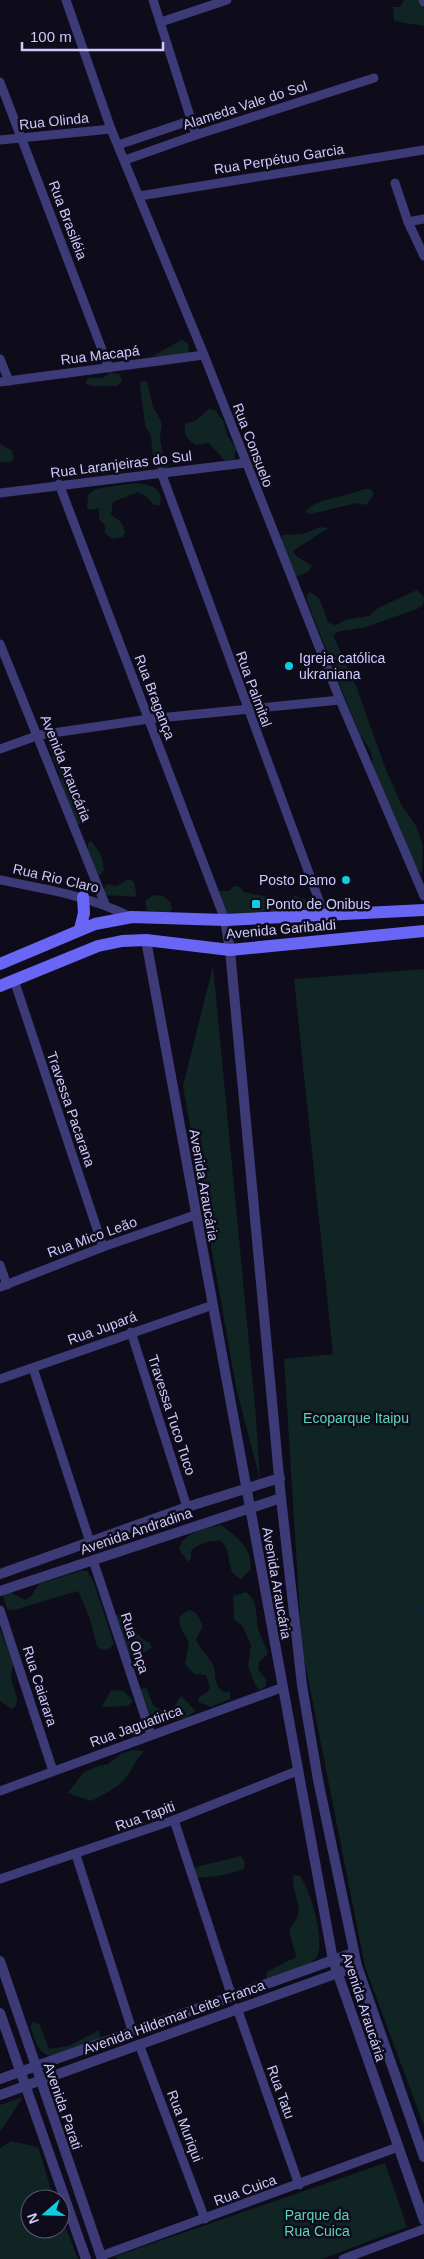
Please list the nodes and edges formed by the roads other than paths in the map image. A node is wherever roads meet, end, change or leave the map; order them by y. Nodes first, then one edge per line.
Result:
1 (66, 0) edge
2 (153, 0) edge
3 (227, 0) edge
4 (161, 22) junction
5 (374, 78) dead end
6 (0, 82) edge
7 (192, 120) junction
8 (111, 129) junction
9 (196, 134) junction
10 (22, 138) junction
11 (0, 140) edge
12 (118, 145) junction
13 (424, 150) edge
14 (125, 160) junction
15 (395, 183) dead end
16 (140, 196) junction
17 (424, 219) edge
18 (408, 222) junction
19 (424, 256) edge
20 (204, 355) junction
21 (0, 359) edge
22 (109, 368) junction
23 (4, 381) edge
24 (245, 463) junction
25 (161, 472) junction
26 (59, 484) junction
27 (0, 493) edge
28 (0, 644) edge
29 (340, 700) junction
30 (247, 709) junction
31 (149, 719) junction
32 (39, 735) junction
33 (0, 749) edge
34 (0, 880) edge
35 (424, 896) edge
36 (83, 897) junction
37 (105, 904) junction
38 (424, 910) edge
39 (324, 914) junction
40 (132, 917) junction
41 (156, 917) junction
42 (225, 920) junction
43 (80, 929) junction
44 (424, 931) edge
45 (146, 940) junction
46 (230, 950) junction
47 (0, 964) edge
48 (14, 980) junction
49 (0, 986) edge
50 (195, 1215) junction
51 (103, 1247) junction
52 (0, 1265) edge
53 (3, 1286) edge
54 (213, 1304) junction
55 (130, 1332) junction
56 (33, 1368) junction
57 (0, 1379) edge
58 (280, 1478) junction
59 (246, 1489) junction
60 (281, 1498) junction
61 (187, 1507) junction
62 (249, 1507) junction
63 (90, 1542) junction
64 (93, 1560) junction
65 (0, 1574) edge
66 (0, 1591) edge
67 (0, 1610) edge
68 (281, 1688) junction
69 (151, 1735) junction
70 (53, 1771) junction
71 (297, 1771) junction
72 (0, 1791) edge
73 (174, 1820) junction
74 (76, 1855) junction
75 (0, 1880) edge
76 (353, 1953) junction
77 (332, 1960) junction
78 (0, 1961) edge
79 (357, 1966) junction
80 (336, 1974) junction
81 (232, 1997) junction
82 (237, 2008) junction
83 (0, 2013) edge
84 (133, 2033) junction
85 (139, 2044) junction
86 (34, 2067) junction
87 (19, 2072) junction
88 (0, 2079) edge
89 (39, 2080) junction
90 (24, 2086) junction
91 (0, 2095) edge
92 (398, 2147) junction
93 (424, 2157) edge
94 (299, 2185) junction
95 (205, 2219) junction
96 (424, 2220) edge
97 (424, 2229) edge
98 (101, 2257) edge
99 (86, 2259) edge
100 (343, 2259) edge

1 - 8 street, Rua Consuelo
2 - 4 street
3 - 4 street
4 - 7 street
5 - 9 street, Alameda Vale do Sol
6 - 10 street, Rua Brasiléia
7 - 9 street
7 - 12 street, Alameda Vale do Sol
8 - 10 street, Rua Olinda
8 - 12 street, Rua Consuelo
9 - 14 street, Alameda Vale do Sol
10 - 11 street, Rua Olinda
10 - 22 street, Rua Brasiléia
12 - 14 street, Rua Consuelo
13 - 16 street, Rua Perpétuo Garcia
14 - 16 street, Rua Consuelo
15 - 18 street
16 - 20 street, Rua Consuelo
17 - 18 street
18 - 19 street
20 - 22 street, Rua Macapá
20 - 24 street, Rua Consuelo
21 - 23 street
22 - 23 street, Rua Macapá
24 - 25 street, Rua Laranjeiras do Sul
24 - 29 street, Rua Consuelo
25 - 26 street, Rua Laranjeiras do Sul
25 - 30 street, Rua Palmital
26 - 27 street, Rua Laranjeiras do Sul
26 - 31 street, Rua Bragança
28 - 32 street, Avenida Araucária
29 - 30 street
29 - 35 street, Rua Consuelo
30 - 31 street
30 - 39 street, Rua Palmital
31 - 32 street
31 - 42 street, Rua Bragança
32 - 33 street
32 - 37 street, Avenida Araucária
34 - 36 street, Rua Rio Claro
36 - 37 street, Rua Rio Claro
36 - 43 main road
37 - 40 street, Rua Rio Claro
38 - 39 main road, Avenida Garibaldi
39 - 42 main road, Avenida Garibaldi
40 - 41 main road, Avenida Garibaldi
40 - 43 main road, Avenida Garibaldi
41 - 42 main road, Avenida Garibaldi
41 - 45 main road
42 - 46 street, Avenida Araucária
43 - 47 main road, Avenida Garibaldi
44 - 46 main road, Avenida Garibaldi
45 - 46 main road, Avenida Garibaldi
45 - 48 main road, Avenida Garibaldi
45 - 50 street, Avenida Araucária
46 - 58 street, Avenida Araucária
48 - 49 main road, Avenida Garibaldi
48 - 51 street, Travessa Pacarana
50 - 51 street, Rua Mico Leão
50 - 54 street, Avenida Araucária
51 - 53 street, Rua Mico Leão
52 - 53 street
54 - 55 street, Rua Jupará
54 - 59 street, Avenida Araucária
55 - 56 street, Rua Jupará
55 - 61 street, Travessa Tuco Tuco
56 - 57 street, Rua Jupará
56 - 63 street
58 - 59 street, Avenida Andradina
58 - 60 street, Avenida Araucária
59 - 61 street, Avenida Andradina
59 - 62 street, Avenida Araucária
60 - 62 street, Avenida Andradina
60 - 76 street, Avenida Araucária
61 - 63 street, Avenida Andradina
62 - 64 street, Avenida Andradina
62 - 68 street, Avenida Araucária
63 - 65 street, Avenida Andradina
64 - 66 street, Avenida Andradina
64 - 69 street, Rua Onça
67 - 70 street, Rua Caiarara
68 - 69 street, Rua Jaguatirica
68 - 71 street, Avenida Araucária
69 - 70 street, Rua Jaguatirica
70 - 72 street, Rua Jaguatirica
71 - 73 street, Rua Tapiti
71 - 77 street, Avenida Araucária
73 - 74 street, Rua Tapiti
73 - 81 street
74 - 75 street, Rua Tapiti
74 - 84 street
76 - 77 street, Avenida Hildemar Leite Franca
76 - 79 street, Avenida Araucária
77 - 80 street, Avenida Araucária
77 - 81 street, Avenida Hildemar Leite Franca
78 - 86 street, Avenida Parati
79 - 80 street, Avenida Hildemar Leite Franca
79 - 93 street, Avenida Araucária
80 - 82 street, Avenida Hildemar Leite Franca
80 - 92 street, Avenida Araucária
81 - 84 street, Avenida Hildemar Leite Franca
82 - 85 street, Avenida Hildemar Leite Franca
82 - 94 street, Rua Tatu
83 - 87 street
84 - 86 street, Avenida Hildemar Leite Franca
85 - 89 street, Avenida Hildemar Leite Franca
85 - 95 street, Rua Muriqui
86 - 87 street, Avenida Hildemar Leite Franca
86 - 89 street, Avenida Parati
87 - 88 street, Avenida Hildemar Leite Franca
87 - 90 street
89 - 90 street, Avenida Hildemar Leite Franca
89 - 98 street, Avenida Parati
90 - 91 street, Avenida Hildemar Leite Franca
90 - 99 street
92 - 94 street, Rua Cuica
92 - 96 street, Avenida Araucária
94 - 95 street, Rua Cuica
95 - 98 street, Rua Cuica
97 - 100 street

